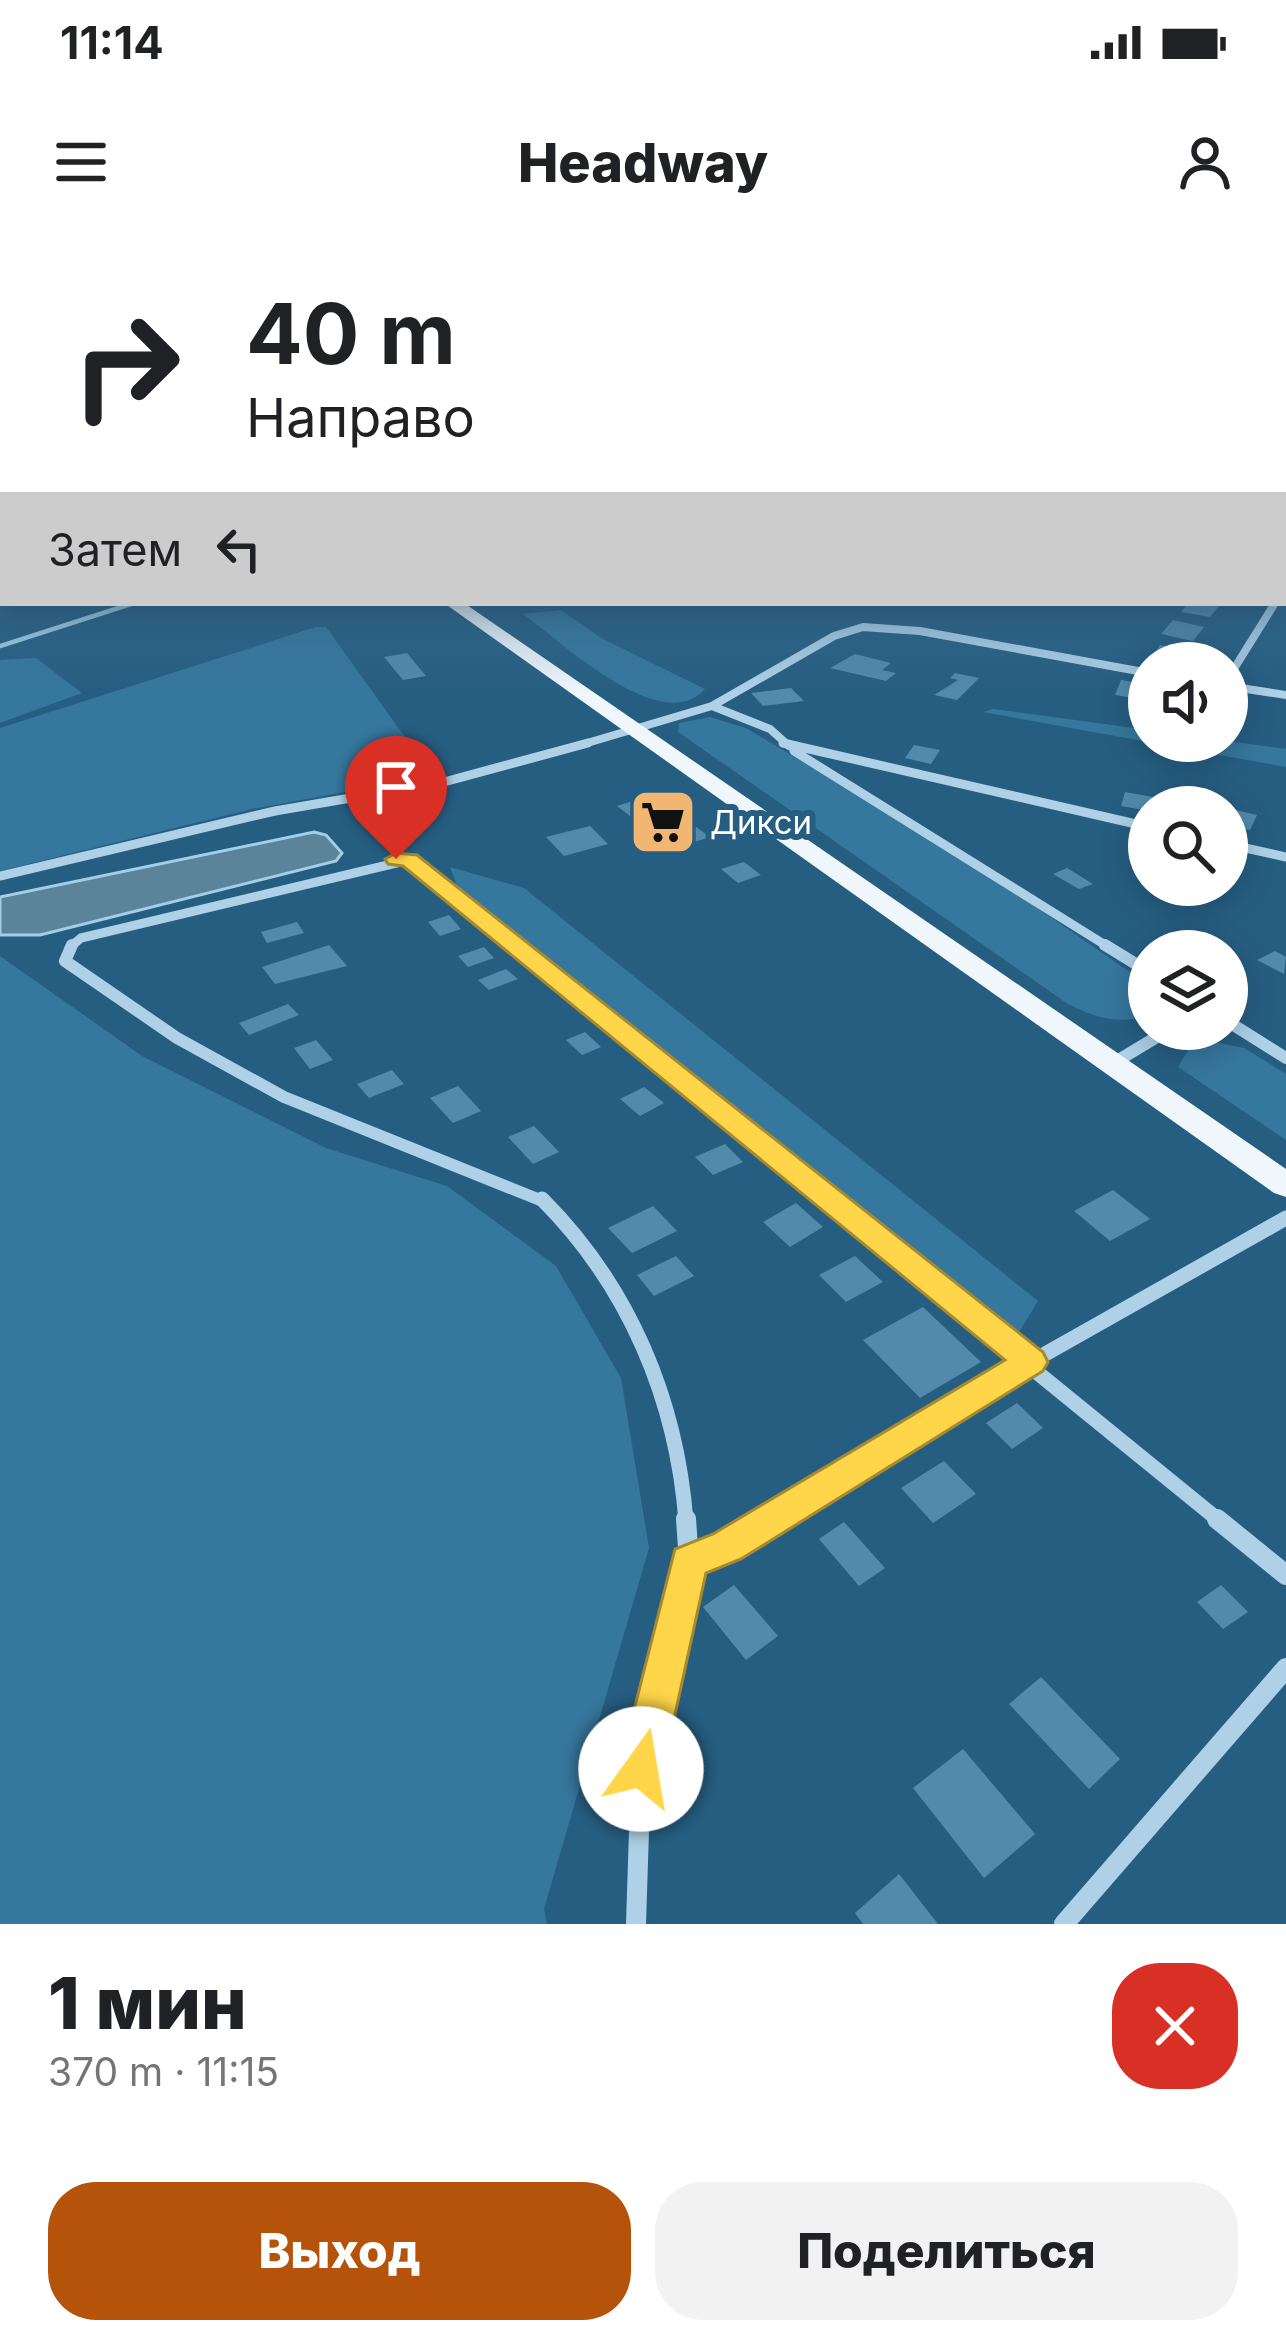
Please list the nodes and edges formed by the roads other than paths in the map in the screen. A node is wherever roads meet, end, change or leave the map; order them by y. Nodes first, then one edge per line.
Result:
1 (457, 606) edge
2 (1273, 606) edge
3 (1248, 648) edge
4 (1128, 669) edge
5 (1248, 687) edge
6 (1286, 695) edge
7 (712, 706) junction
8 (635, 730) junction
9 (785, 745) junction
10 (1128, 821) edge
11 (1248, 849) edge
12 (1286, 857) edge
13 (0, 876) edge
14 (1128, 960) edge
15 (1248, 1034) edge
16 (1136, 1050) edge
17 (1286, 1058) edge
18 (1111, 1065) junction
19 (1286, 1185) edge
20 (1286, 1217) edge
21 (1030, 1362) junction
22 (689, 1562) junction
23 (1286, 1575) edge
24 (1286, 1668) edge
25 (636, 1924) edge
26 (1064, 1924) edge

1 - 8 main road
2 - 3 street
4 - 7 street
5 - 6 street
7 - 8 street
7 - 9 street
8 - 13 street
8 - 18 main road
9 - 10 street
9 - 14 street
11 - 12 street
15 - 17 street
16 - 18 street
18 - 19 main road
20 - 21 street
21 - 22 street
21 - 22 street
21 - 23 street
22 - 25 street
24 - 26 street

